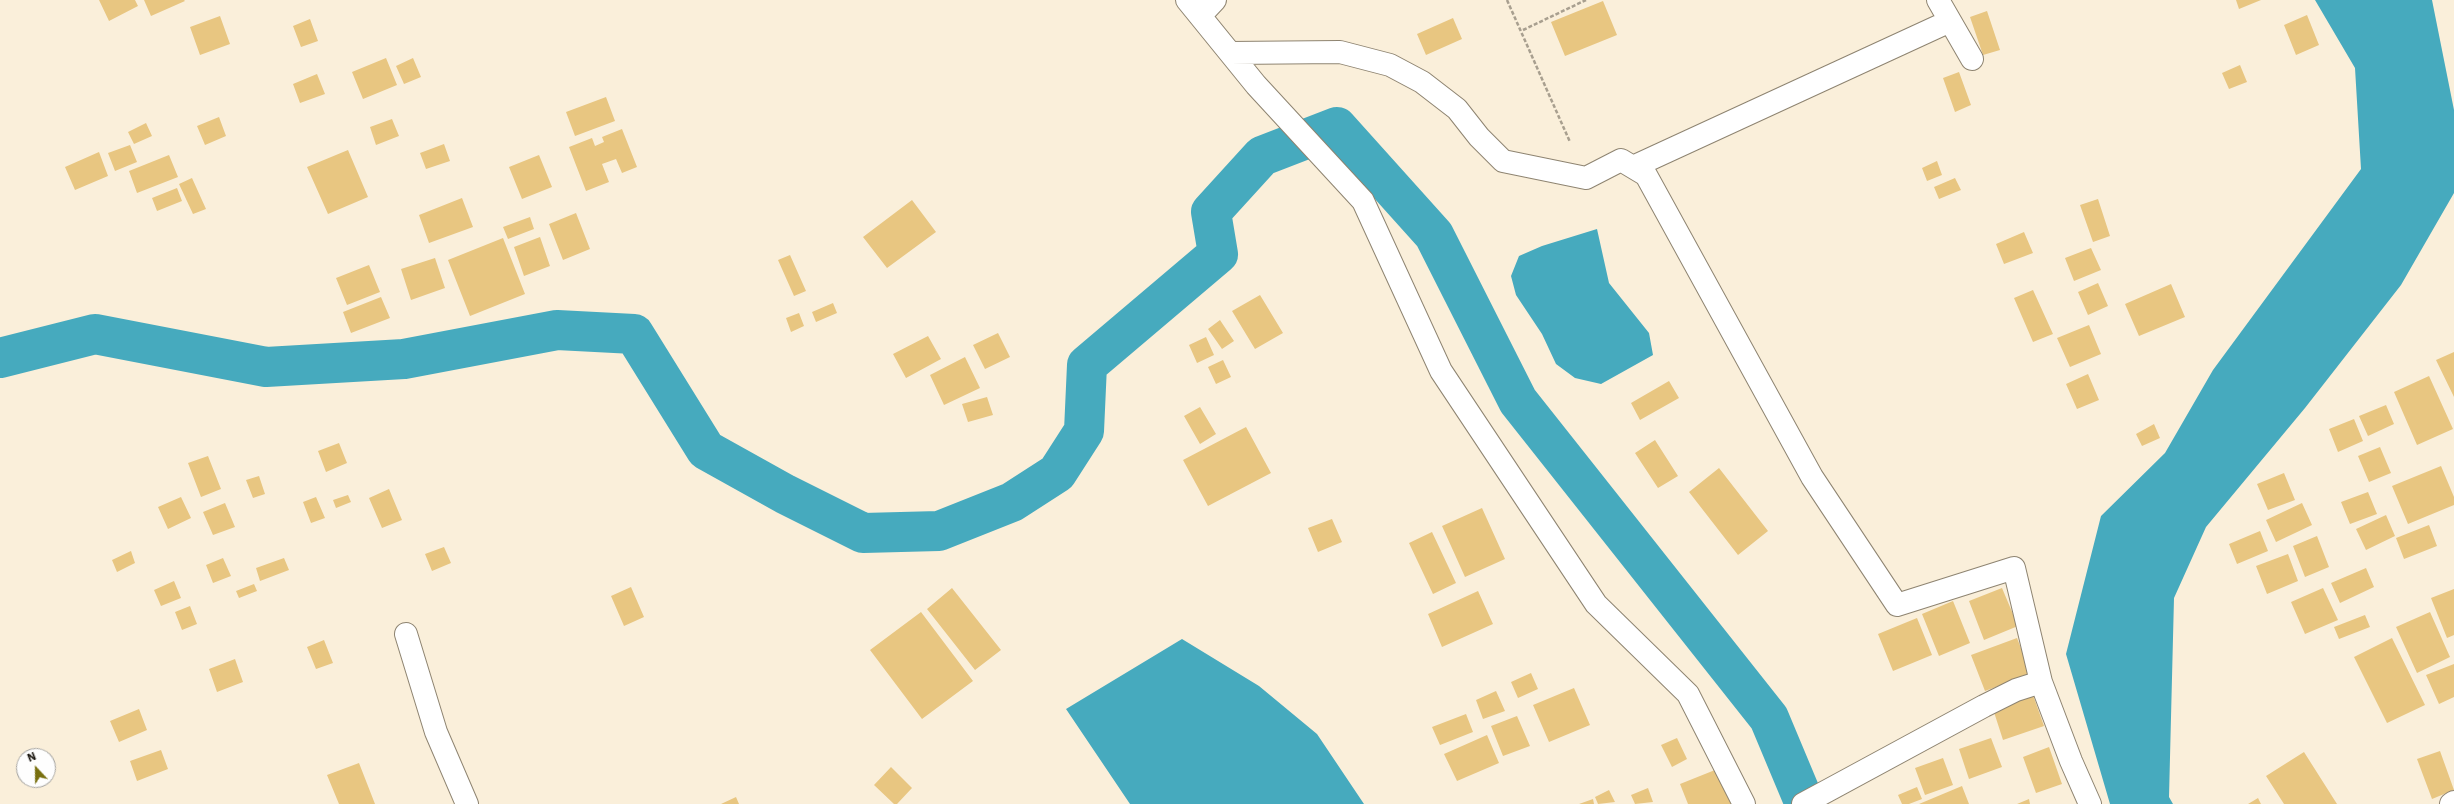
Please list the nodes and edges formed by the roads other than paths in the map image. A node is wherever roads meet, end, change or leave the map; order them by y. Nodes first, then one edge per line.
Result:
1 (1215, 0) edge
2 (1938, 0) edge
3 (1193, 8) edge
4 (1950, 21) junction
5 (1230, 53) junction
6 (1972, 59) dead end
7 (1633, 167) junction
8 (406, 634) dead end
9 (2041, 682) junction
10 (2454, 802) edge
11 (467, 804) edge
12 (1744, 804) edge
13 (1802, 804) edge
14 (2090, 804) edge
15 (2451, 804) edge

1 - 3 street
2 - 4 street
3 - 5 street
4 - 6 street
4 - 7 street
5 - 7 street
5 - 12 street
7 - 9 street
8 - 11 street
9 - 13 street
9 - 14 street
10 - 15 street

